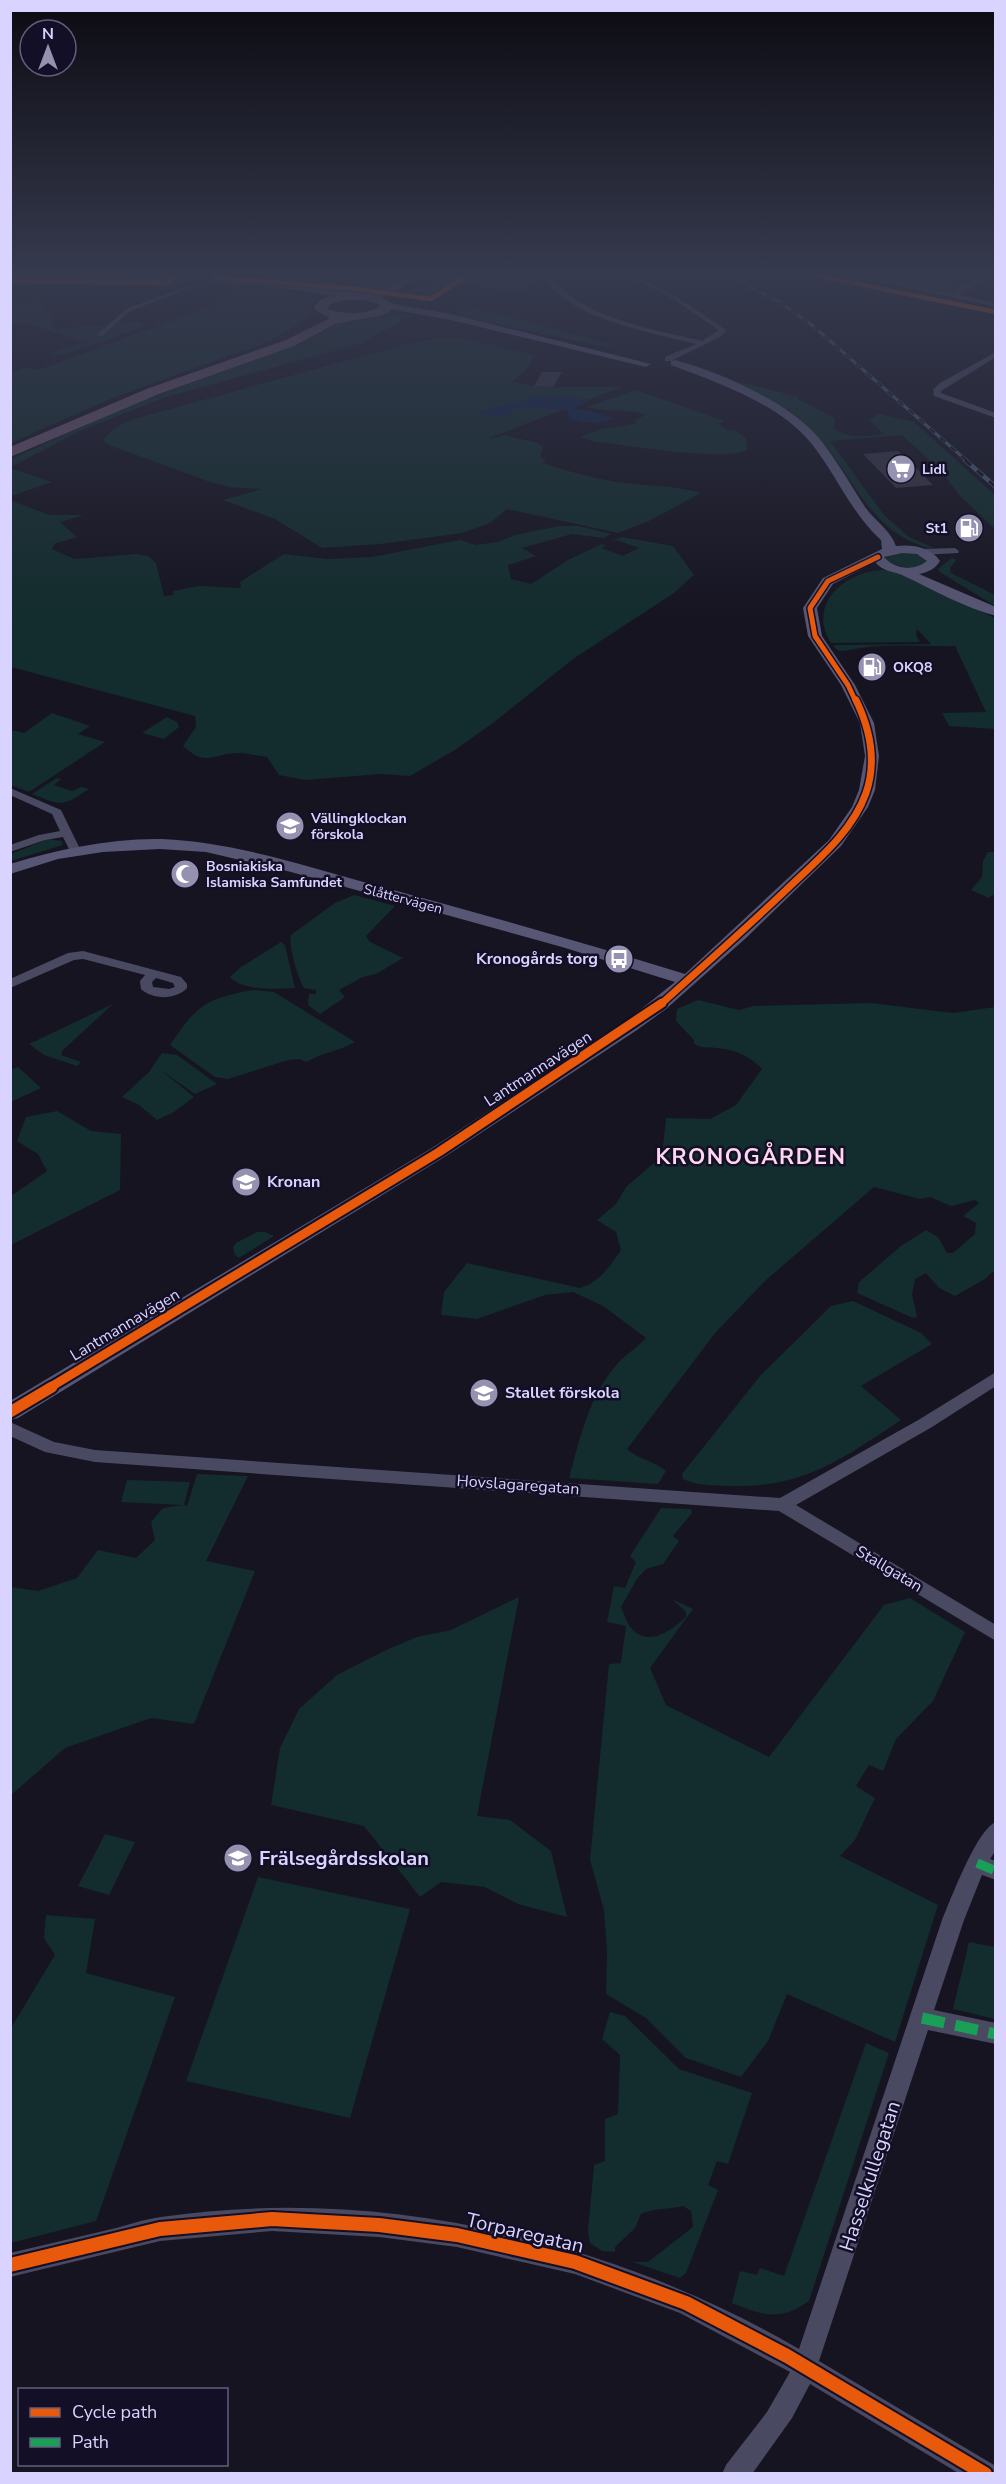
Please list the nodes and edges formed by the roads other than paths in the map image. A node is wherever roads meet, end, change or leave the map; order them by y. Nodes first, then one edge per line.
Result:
1 (153, 387) edge
2 (168, 387) edge
3 (726, 387) edge
4 (941, 387) edge
5 (996, 416) edge
6 (10, 447) edge
7 (10, 453) edge
8 (867, 517) junction
9 (921, 551) junction
10 (883, 554) junction
11 (932, 565) junction
12 (895, 569) junction
13 (996, 612) edge
14 (812, 615) junction
15 (10, 791) edge
16 (67, 833) junction
17 (10, 849) edge
18 (75, 851) junction
19 (10, 869) edge
20 (152, 975) dead end
21 (686, 980) junction
22 (10, 984) edge
23 (996, 1378) edge
24 (10, 1412) edge
25 (10, 1428) edge
26 (782, 1505) junction
27 (996, 1634) edge
28 (996, 1831) edge
29 (986, 1867) edge
30 (922, 2018) junction
31 (996, 2034) edge
32 (10, 2265) edge
33 (805, 2367) junction
34 (735, 2474) edge
35 (985, 2474) edge

1 - 6 highway
2 - 7 highway
3 - 8 main road
4 - 5 street
8 - 9 main road
8 - 10 main road
9 - 10 main road
9 - 11 main road
9 - 11 street
10 - 12 main road
10 - 14 main road
11 - 12 main road
11 - 13 main road
12 - 13 main road
12 - 14 main road
14 - 21 main road, Lantmannavägen
15 - 16 street
16 - 17 street
16 - 18 street
18 - 19 main road, Slåttervägen
18 - 21 main road, Slåttervägen
20 - 22 street
21 - 24 main road, Lantmannavägen
23 - 26 street
25 - 26 street, Hovslagaregatan
26 - 27 street, Stallgatan
28 - 29 street, Hasselkullegatan
29 - 30 street, Hasselkullegatan
30 - 31 street
30 - 33 street, Hasselkullegatan
32 - 33 street, Torparegatan
33 - 34 street, Hasselkullegatan
33 - 35 street, Torparegatan

